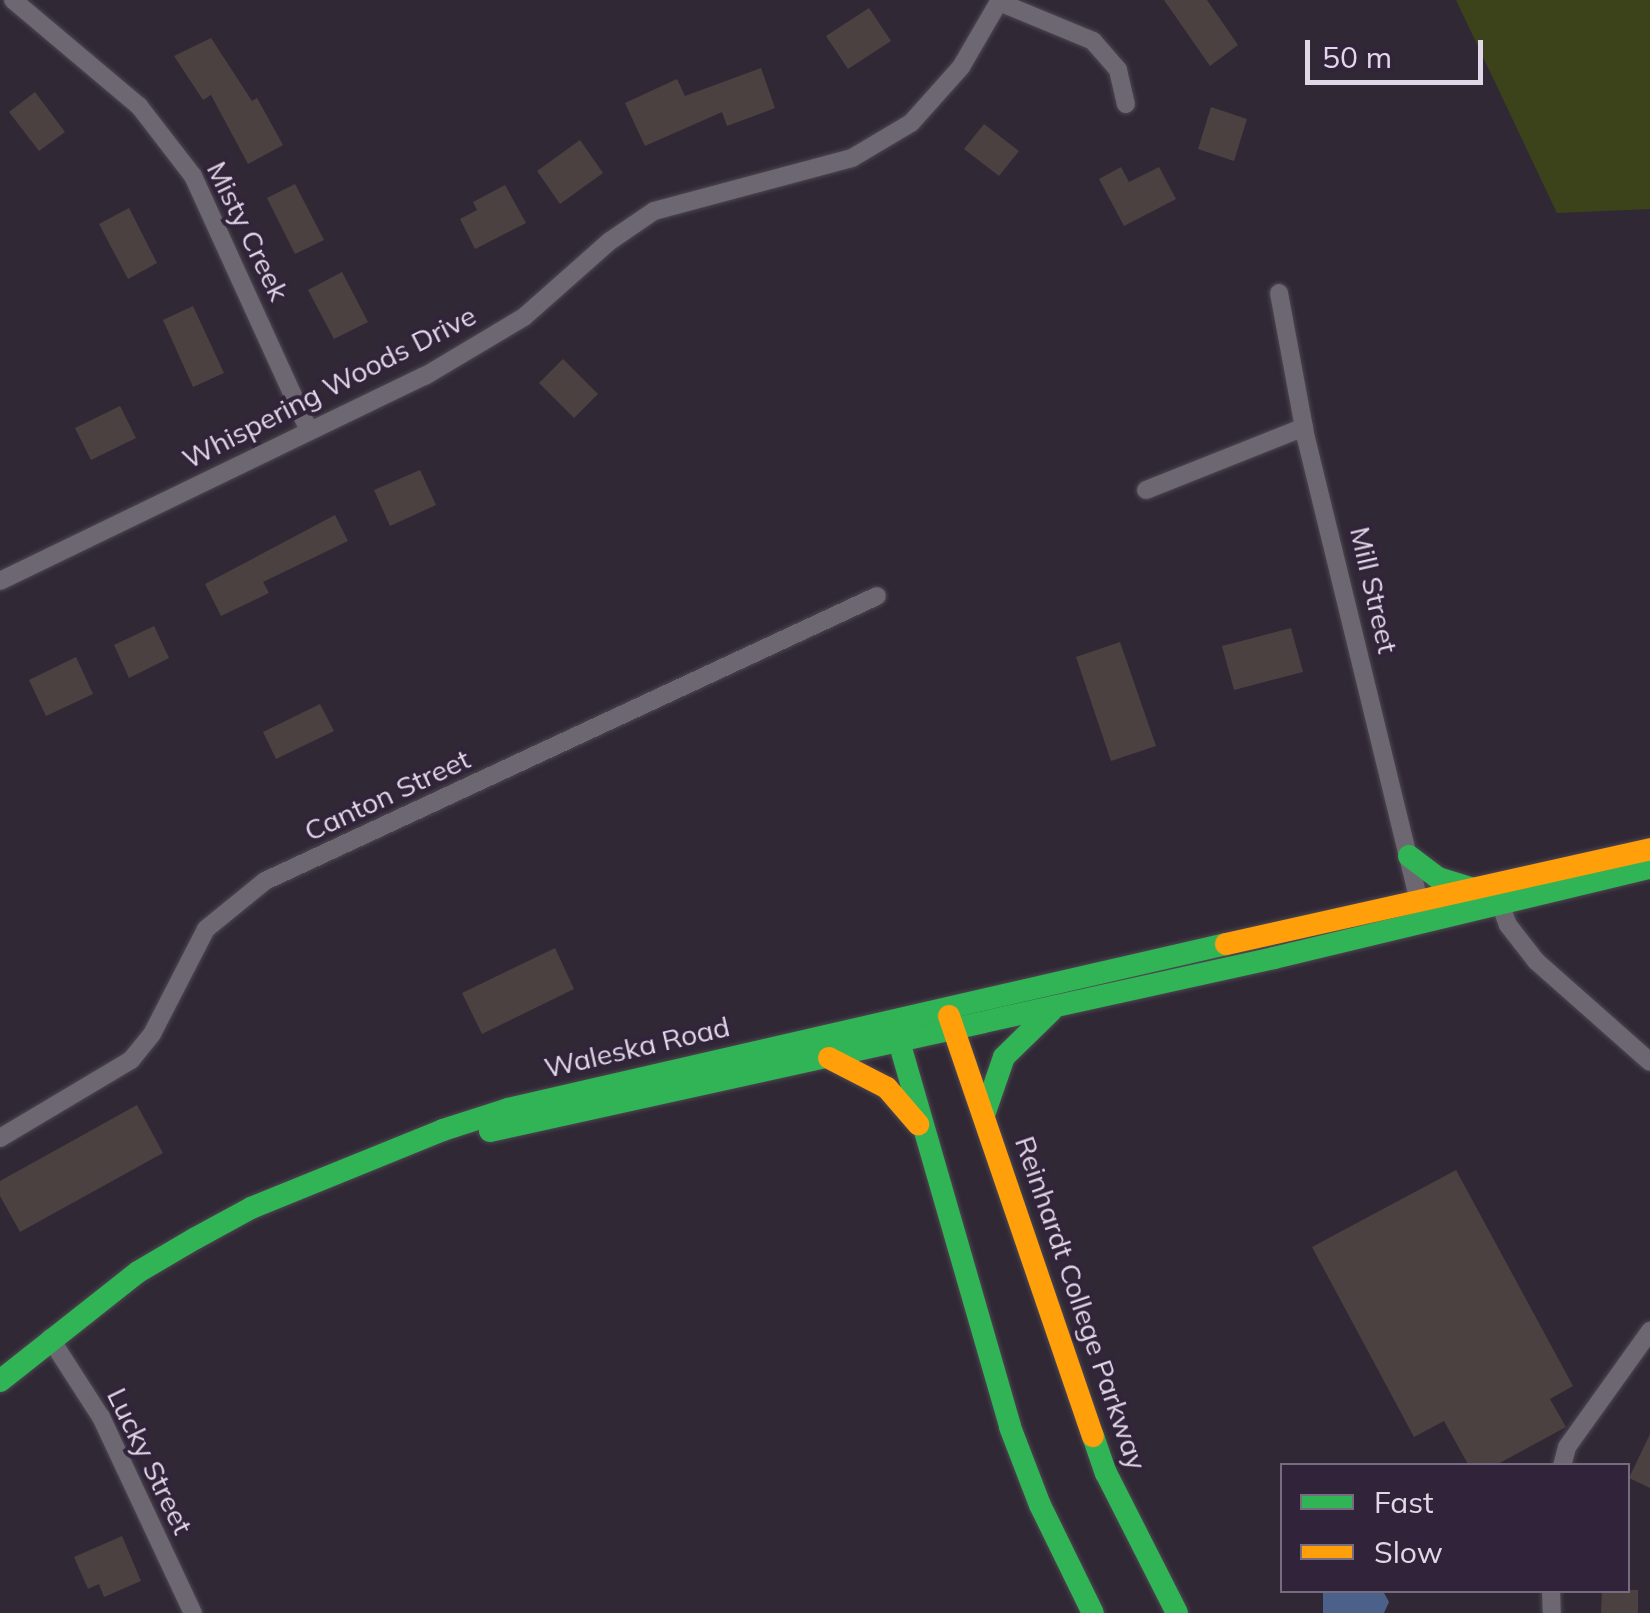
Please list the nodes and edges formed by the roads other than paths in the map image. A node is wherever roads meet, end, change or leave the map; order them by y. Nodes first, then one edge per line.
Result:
1 (13, 0) edge
2 (999, 1) edge
3 (1126, 104) dead end
4 (1279, 292) dead end
5 (1304, 428) junction
6 (308, 431) junction
7 (1146, 490) dead end
8 (0, 580) edge
9 (876, 596) dead end
10 (1650, 849) edge
11 (1409, 856) junction
12 (1650, 868) edge
13 (1472, 889) junction
14 (1420, 900) junction
15 (1501, 906) junction
16 (945, 1006) junction
17 (1056, 1007) junction
18 (893, 1018) junction
19 (954, 1030) junction
20 (899, 1042) junction
21 (829, 1058) junction
22 (1650, 1062) edge
23 (984, 1116) junction
24 (925, 1134) junction
25 (0, 1138) edge
26 (400, 1147) junction
27 (1650, 1331) edge
28 (50, 1338) junction
29 (0, 1381) edge
30 (1563, 1463) edge
31 (193, 1613) edge
32 (1093, 1613) edge
33 (1177, 1613) edge

1 - 6 street, Misty Creek
2 - 3 street
2 - 6 street, Whispering Woods Drive
4 - 5 street, Mill Street
5 - 7 street
5 - 11 street, Mill Street
6 - 8 street, Whispering Woods Drive
9 - 25 street, Canton Street
10 - 13 main road
11 - 13 main road
11 - 14 street, Mill Street
12 - 15 main road
13 - 14 main road
14 - 16 main road, Waleska Road
15 - 17 main road
15 - 22 street
16 - 18 main road, Waleska Road
16 - 19 main road, Reinhardt College Parkway
17 - 19 main road, Waleska Road
17 - 23 main road
18 - 20 main road
18 - 26 main road, Waleska Road
19 - 20 main road, Waleska Road
19 - 23 main road, Reinhardt College Parkway
20 - 21 main road, Waleska Road
20 - 24 main road
21 - 24 main road
21 - 26 main road, Waleska Road
23 - 33 main road, Reinhardt College Parkway
24 - 32 main road
26 - 28 main road, Waleska Road
27 - 30 street
28 - 29 main road, Waleska Road
28 - 31 street, Lucky Street

